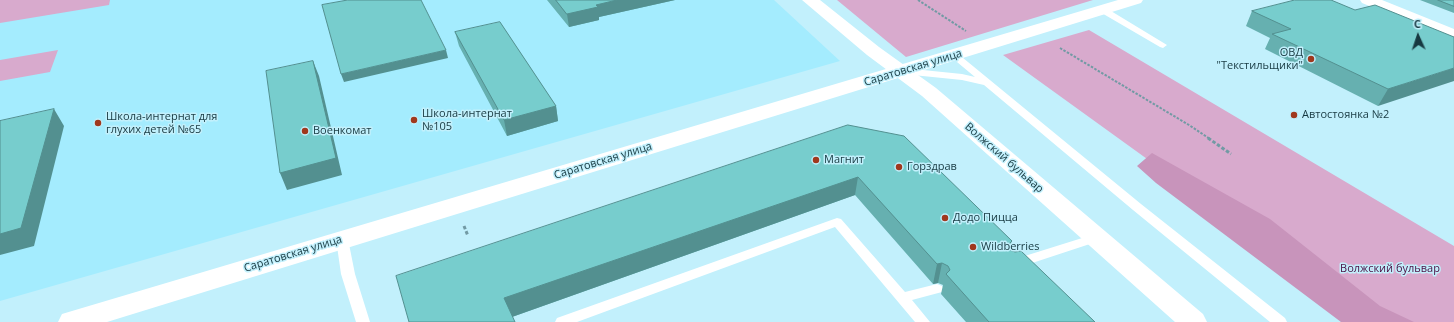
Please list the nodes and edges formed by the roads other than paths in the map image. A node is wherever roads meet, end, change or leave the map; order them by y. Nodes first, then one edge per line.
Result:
1 (810, 0) edge
2 (1134, 0) edge
3 (1368, 0) edge
4 (1103, 10) junction
5 (1454, 35) edge
6 (1163, 46) dead end
7 (954, 56) junction
8 (901, 71) junction
9 (987, 84) junction
10 (1095, 238) junction
11 (342, 239) junction
12 (1010, 265) edge
13 (937, 289) dead end
14 (903, 298) junction
15 (72, 322) edge
16 (363, 322) edge
17 (562, 322) edge
18 (923, 322) edge
19 (1193, 322) edge
20 (1280, 322) edge

1 - 8 street, Волжский бульвар
2 - 4 street, Саратовская улица
3 - 5 street
4 - 6 lane
4 - 7 street, Саратовская улица
7 - 8 street, Саратовская улица
7 - 9 lane
8 - 9 lane
8 - 10 street, Волжский бульвар
8 - 11 street, Саратовская улица
9 - 20 lane
10 - 12 lane
10 - 19 street, Волжский бульвар
11 - 15 street, Саратовская улица
11 - 16 lane
13 - 14 lane
14 - 17 lane
14 - 18 lane

